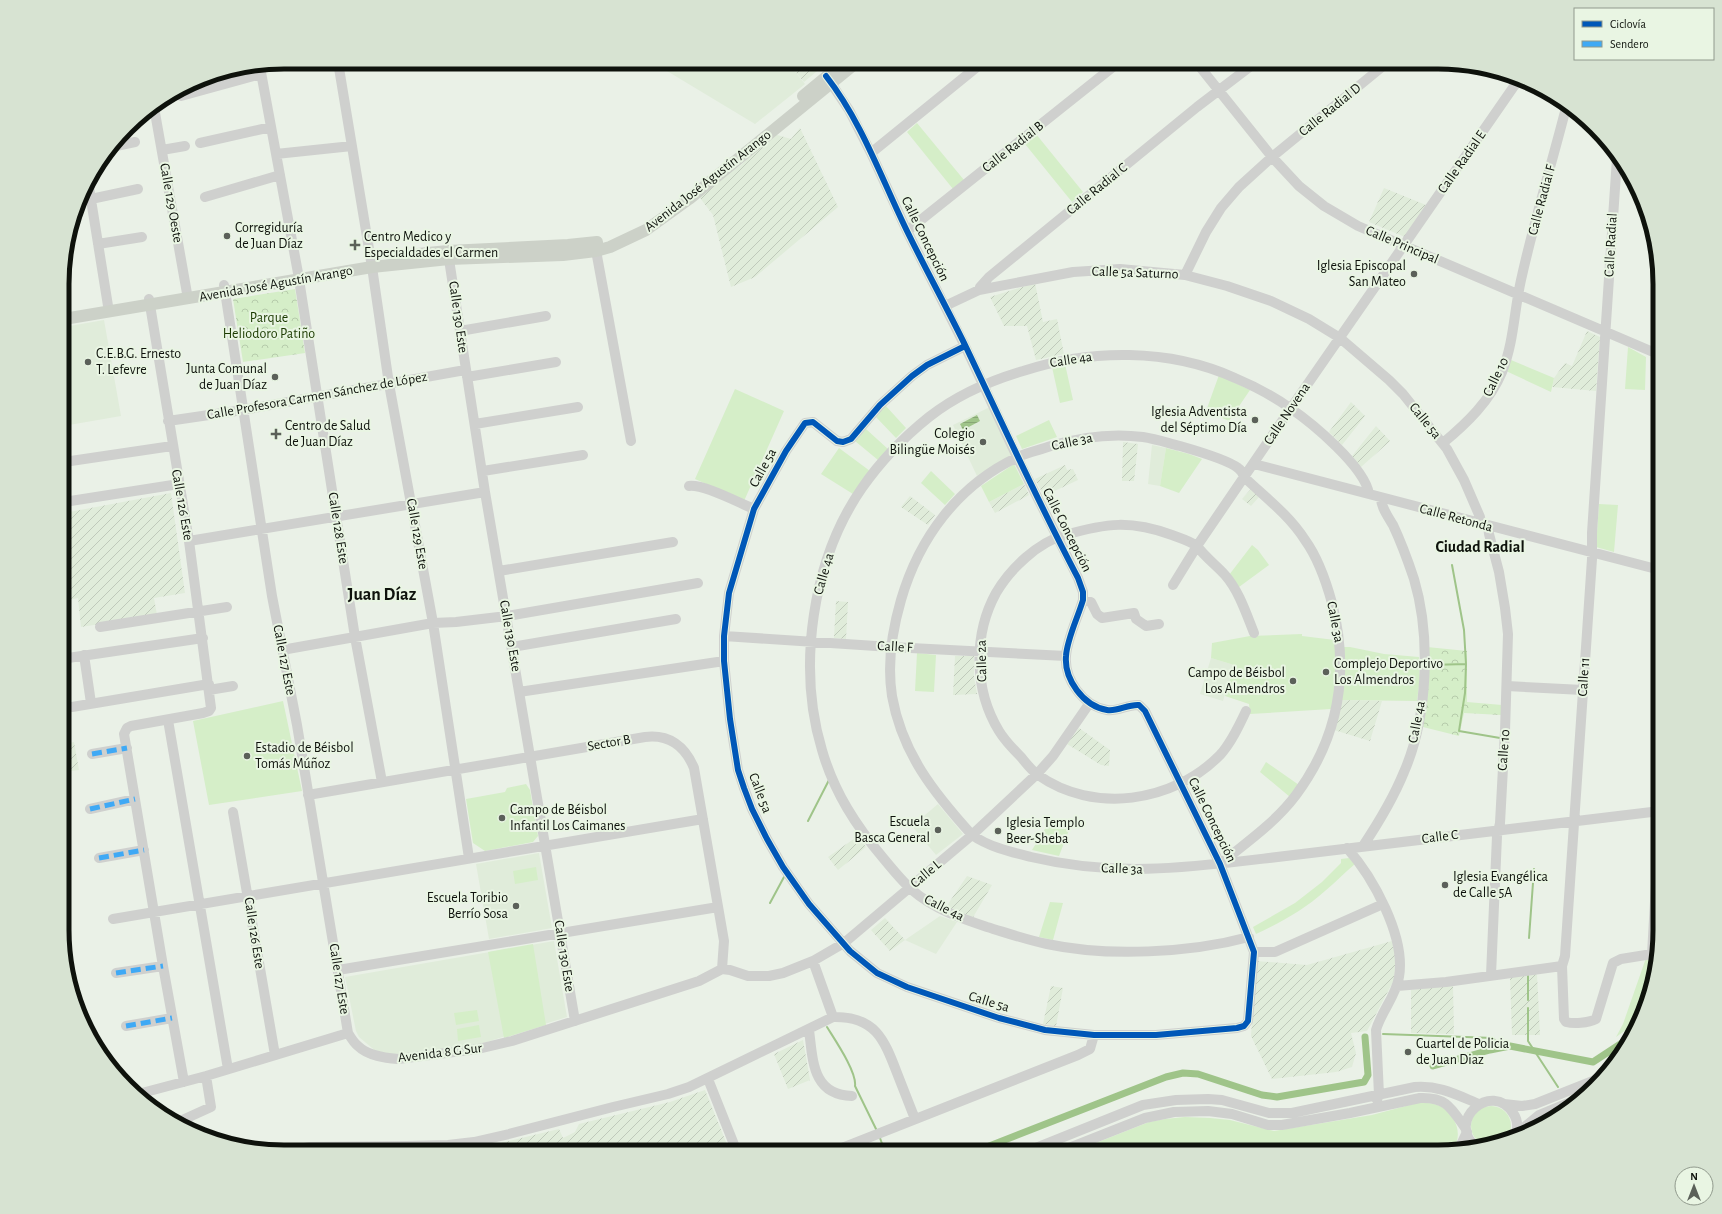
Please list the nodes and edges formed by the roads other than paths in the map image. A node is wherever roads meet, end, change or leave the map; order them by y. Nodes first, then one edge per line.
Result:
1 (339, 69) edge
2 (838, 69) edge
3 (847, 69) edge
4 (974, 69) edge
5 (1110, 69) edge
6 (1202, 69) edge
7 (1247, 69) edge
8 (1379, 69) edge
9 (260, 70) edge
10 (258, 71) edge
11 (829, 80) junction
12 (1516, 83) edge
13 (1219, 91) junction
14 (181, 96) dead end
15 (1565, 111) edge
16 (155, 112) edge
17 (271, 127) junction
18 (135, 142) dead end
19 (200, 143) dead end
20 (119, 145) edge
21 (185, 146) dead end
22 (352, 146) junction
23 (162, 150) junction
24 (871, 153) junction
25 (276, 154) junction
26 (1272, 157) junction
27 (1617, 164) edge
28 (280, 175) junction
29 (138, 189) dead end
30 (90, 192) edge
31 (205, 197) dead end
32 (91, 200) junction
33 (907, 231) junction
34 (142, 237) dead end
35 (98, 244) junction
36 (1405, 246) junction
37 (595, 247) junction
38 (449, 255) junction
39 (371, 263) junction
40 (1185, 275) junction
41 (298, 276) junction
42 (224, 289) junction
43 (979, 290) junction
44 (187, 295) junction
45 (1520, 295) junction
46 (149, 302) junction
47 (945, 306) junction
48 (109, 308) junction
49 (69, 312) edge
50 (546, 316) dead end
51 (69, 319) edge
52 (460, 331) junction
53 (1606, 332) junction
54 (1340, 338) junction
55 (965, 346) junction
56 (1653, 352) edge
57 (556, 362) dead end
58 (466, 374) junction
59 (389, 384) junction
60 (983, 385) junction
61 (318, 397) junction
62 (578, 407) dead end
63 (1291, 408) junction
64 (243, 410) junction
65 (168, 421) junction
66 (475, 424) junction
67 (631, 440) dead end
68 (1443, 443) junction
69 (172, 446) junction
70 (584, 455) dead end
71 (1017, 458) junction
72 (69, 461) edge
73 (1254, 464) junction
74 (483, 471) junction
75 (1244, 477) junction
76 (179, 484) junction
77 (689, 486) dead end
78 (485, 492) junction
79 (1369, 494) junction
80 (1381, 498) junction
81 (69, 501) edge
82 (412, 505) junction
83 (754, 509) junction
84 (337, 517) junction
85 (1485, 525) junction
86 (262, 530) junction
87 (1057, 537) junction
88 (189, 541) junction
89 (673, 542) dead end
90 (1197, 546) junction
91 (1592, 552) junction
92 (1653, 568) edge
93 (499, 571) junction
94 (698, 583) dead end
95 (1174, 585) dead end
96 (1083, 600) junction
97 (227, 607) dead end
98 (199, 611) junction
99 (507, 616) junction
100 (676, 619) dead end
101 (433, 623) junction
102 (1159, 624) dead end
103 (100, 627) dead end
104 (1254, 633) dead end
105 (724, 636) junction
106 (355, 637) junction
107 (203, 638) junction
108 (810, 642) junction
109 (512, 647) junction
110 (891, 647) junction
111 (282, 650) junction
112 (979, 651) junction
113 (84, 655) junction
114 (1066, 656) junction
115 (69, 658) edge
116 (724, 661) junction
117 (233, 686) dead end
118 (1507, 686) junction
119 (209, 687) junction
120 (1583, 690) junction
121 (519, 692) junction
122 (91, 703) junction
123 (1089, 704) junction
124 (72, 707) dead end
125 (1246, 711) dead end
126 (168, 720) junction
127 (127, 748) junction
128 (92, 754) dead end
129 (530, 758) junction
130 (454, 770) junction
131 (1037, 774) junction
132 (382, 782) junction
133 (1181, 784) junction
134 (308, 795) junction
135 (136, 799) junction
136 (90, 809) dead end
137 (233, 812) dead end
138 (1653, 813) edge
139 (703, 819) junction
140 (1574, 822) junction
141 (1499, 830) junction
142 (972, 835) junction
143 (545, 845) junction
144 (1362, 846) junction
145 (1347, 848) junction
146 (144, 850) junction
147 (99, 858) dead end
148 (469, 858) junction
149 (1220, 864) junction
150 (323, 883) junction
151 (909, 888) junction
152 (248, 895) junction
153 (200, 903) junction
154 (1383, 904) junction
155 (718, 907) junction
156 (154, 912) junction
157 (113, 919) dead end
158 (561, 933) junction
159 (1249, 937) junction
160 (844, 944) junction
161 (1254, 952) junction
162 (1651, 955) edge
163 (813, 961) junction
164 (163, 966) junction
165 (1562, 966) junction
166 (722, 969) junction
167 (338, 970) junction
168 (116, 973) dead end
169 (1491, 975) junction
170 (1397, 986) junction
171 (833, 1017) junction
172 (172, 1018) junction
173 (575, 1021) junction
174 (126, 1026) dead end
175 (1244, 1026) joint
176 (809, 1030) junction
177 (348, 1034) junction
178 (1094, 1035) junction
179 (275, 1055) junction
180 (228, 1069) junction
181 (206, 1076) junction
182 (708, 1079) junction
183 (184, 1082) junction
184 (143, 1093) edge
185 (1379, 1095) junction
186 (852, 1096) dead end
187 (1575, 1096) edge
188 (1176, 1100) junction
189 (1396, 1103) junction
190 (1552, 1103) junction
191 (1479, 1104) junction
192 (1503, 1104) junction
193 (1246, 1107) junction
194 (1365, 1110) junction
195 (1208, 1111) junction
196 (915, 1119) junction
197 (183, 1120) edge
198 (1525, 1127) edge
199 (1466, 1130) junction
200 (1517, 1130) edge
201 (1063, 1137) junction
202 (1472, 1142) edge
203 (1461, 1144) edge
204 (448, 1145) edge
205 (735, 1145) edge
206 (850, 1145) edge
207 (1043, 1145) edge
208 (1054, 1145) edge
209 (1077, 1145) edge

1 - 22 street, Calle 129 Este
2 - 11 main road, Avenida José Agustín Arango
3 - 11 main road, Avenida José Agustín Arango
4 - 24 street
5 - 33 street, Calle Radial B
6 - 13 street, Calle Principal
7 - 13 street
8 - 26 street, Calle Radial D
9 - 17 street, Calle 128 Este
10 - 14 street
11 - 24 street, Calle Concepción
11 - 37 main road, Avenida José Agustín Arango
12 - 36 street, Calle Radial E
13 - 26 street, Calle Principal
13 - 43 street, Calle Radial C
15 - 45 street, Calle Radial F
16 - 23 street, Calle 129 Oeste
17 - 19 street
17 - 25 street, Calle 128 Este
18 - 20 street
21 - 23 street
22 - 25 street
22 - 39 street, Calle 129 Este
23 - 44 street, Calle 129 Oeste
24 - 33 street, Calle Concepción
25 - 28 street, Calle 128 Este
26 - 36 street, Calle Principal
26 - 40 street, Calle Radial D
27 - 53 street, Calle Radial
28 - 31 street
28 - 41 street, Calle 128 Este
29 - 32 street
30 - 32 street
32 - 35 street
33 - 47 street, Calle Concepción
34 - 35 street
35 - 48 street
36 - 45 street, Calle Principal
36 - 54 street, Calle Novena
37 - 38 main road, Avenida José Agustín Arango
37 - 67 street
38 - 39 main road, Avenida José Agustín Arango
38 - 52 street, Calle 130 Este
39 - 41 main road, Avenida José Agustín Arango
39 - 59 street, Calle 129 Este
40 - 43 street, Calle 5a Saturno
40 - 54 street, Calle 5a Saturno
41 - 42 main road, Avenida José Agustín Arango
41 - 61 street, Calle 128 Este
42 - 44 main road, Avenida José Agustín Arango
42 - 64 street, Calle 127 Este
43 - 47 street, Calle 5a Saturno
44 - 46 main road, Avenida José Agustín Arango
45 - 53 street, Calle Principal
45 - 68 street, Calle 10
46 - 48 main road, Avenida José Agustín Arango
46 - 65 street, Calle 126 Este
47 - 55 street, Calle Concepción
48 - 49 main road, Avenida José Agustín Arango
48 - 51 main road, Avenida José Agustín Arango
50 - 52 street
52 - 58 street, Calle 130 Este
53 - 56 street, Calle Principal
53 - 91 street, Calle 11
54 - 63 street, Calle Novena
54 - 68 street, Calle 5a
55 - 60 street, Calle Concepción
55 - 83 street, Calle 5a
57 - 58 street, Calle Profesora Carmen Sánchez de López
58 - 59 street, Calle Profesora Carmen Sánchez de López
58 - 66 street, Calle 130 Este
59 - 61 street, Calle Profesora Carmen Sánchez de López
59 - 82 street, Calle 129 Este
60 - 63 street, Calle 4a
60 - 71 street, Calle Concepción
60 - 108 street, Calle 4a
61 - 64 street, Calle Profesora Carmen Sánchez de López
61 - 84 street, Calle 128 Este
62 - 66 street
63 - 73 street, Calle Novena
63 - 79 street, Calle 4a
64 - 65 street, Calle Profesora Carmen Sánchez de López
64 - 86 street, Calle 127 Este
65 - 69 street, Calle 126 Este
66 - 74 street, Calle 130 Este
68 - 85 street, Calle 5a
69 - 72 street
69 - 76 street, Calle 126 Este
70 - 74 street
71 - 75 street, Calle 3a
71 - 87 street, Calle Concepción
71 - 110 street, Calle 3a
73 - 75 street, Calle Novena
73 - 79 street, Calle Retonda
74 - 78 street, Calle 130 Este
75 - 90 street, Calle Novena
75 - 149 street, Calle 3a
76 - 81 street
76 - 88 street, Calle 126 Este
77 - 83 street
78 - 82 street
78 - 93 street, Calle 130 Este
79 - 80 street, Calle Retonda
80 - 85 street, Calle Retonda
80 - 144 street, Calle 4a
82 - 84 street
82 - 101 street, Calle 129 Este
83 - 105 street, Calle 5a
84 - 86 street
84 - 106 street, Calle 128 Este
85 - 91 street, Calle Retonda
85 - 118 street, Calle 10
86 - 88 street
86 - 111 street, Calle 127 Este
87 - 90 street, Calle 2a
87 - 96 street, Calle Concepción
87 - 112 street, Calle 2a
88 - 98 street, Calle 126 Este
89 - 93 street
90 - 95 street, Calle Novena
90 - 104 street, Calle 2a
91 - 92 street, Calle Retonda
91 - 120 street, Calle 11
93 - 99 street, Calle 130 Este
94 - 99 street
96 - 102 street
96 - 114 street, Calle Concepción
97 - 98 street
98 - 103 street
98 - 107 street, Calle 126 Este
99 - 101 street
99 - 109 street, Calle 130 Este
100 - 109 street
101 - 106 street
101 - 130 street, Calle 129 Este
105 - 108 street, Calle F
105 - 116 street, Calle 5a
106 - 111 street
106 - 132 street, Calle 128 Este
107 - 113 street
107 - 119 street, Calle 126 Este
108 - 110 street, Calle F
108 - 151 street, Calle 4a
109 - 121 street, Calle 130 Este
110 - 112 street, Calle F
110 - 142 street, Calle 3a
111 - 134 street, Calle 127 Este
112 - 114 street, Calle F
112 - 131 street, Calle 2a
113 - 115 street
113 - 122 street
114 - 123 street, Calle Concepción
116 - 121 street
116 - 160 street, Calle 5a
117 - 119 street
118 - 120 street
118 - 141 street, Calle 10
119 - 122 street
119 - 126 street, Calle 126 Este
120 - 140 street, Calle 11
121 - 129 street, Calle 130 Este
122 - 124 street
123 - 131 street, Calle L
123 - 133 street, Calle Concepción
125 - 133 street, Calle 2a
126 - 127 street
126 - 153 street
127 - 128 street
127 - 135 street
129 - 130 street, Sector B
129 - 139 street, Sector B
129 - 143 street, Calle 130 Este
130 - 132 street, Sector B
130 - 148 street, Calle 129 Este
131 - 133 street, Calle 2a
131 - 142 street, Calle L
132 - 134 street, Sector B
133 - 149 street, Calle Concepción
134 - 150 street, Calle 127 Este
135 - 136 street
135 - 146 street
137 - 152 street, Calle 126 Este
138 - 140 street, Calle C
139 - 143 street
139 - 155 street, Sector B
140 - 141 street, Calle C
140 - 165 street, Calle 11
141 - 144 street, Calle C
141 - 169 street, Calle 10
142 - 149 street, Calle 3a
142 - 151 street, Calle L
143 - 148 street
143 - 158 street, Calle 130 Este
144 - 145 street, Calle C
145 - 149 street, Calle C
145 - 154 street
146 - 147 street
146 - 156 street
148 - 150 street
149 - 159 street, Calle Concepción
150 - 152 street
150 - 167 street, Calle 127 Este
151 - 159 street, Calle 4a
151 - 160 street, Calle L
152 - 153 street
152 - 179 street, Calle 126 Este
153 - 156 street
153 - 180 street
154 - 161 street
154 - 170 street
155 - 158 street
155 - 166 street, Sector B
156 - 157 street
156 - 164 street
158 - 167 street
158 - 173 street, Calle 130 Este
159 - 161 street, Calle Concepción
160 - 163 street, Calle L
160 - 178 street, Calle 5a
161 - 175 street, Calle Concepción
162 - 165 street, Calle 11
163 - 166 street, Calle L
163 - 171 street
164 - 168 street
164 - 172 street
165 - 169 street
166 - 173 street, Avenida 8 G Sur
167 - 177 street, Calle 127 Este
169 - 170 street
170 - 185 street
171 - 176 street
171 - 196 street
172 - 174 street
172 - 183 street
173 - 177 street, Avenida 8 G Sur
175 - 178 street, Calle 5a
176 - 182 street
176 - 186 street
177 - 179 street
178 - 196 street
179 - 180 street
180 - 181 street
181 - 183 street
181 - 197 street
182 - 204 street
182 - 205 street
183 - 184 street
185 - 189 street
185 - 191 street
185 - 193 street
185 - 194 street
187 - 190 street
188 - 193 street
188 - 195 street
188 - 201 street
189 - 194 street
189 - 199 street
190 - 192 street
190 - 198 street
191 - 192 street
191 - 199 street
192 - 200 street
193 - 195 street
194 - 195 street
195 - 209 street
196 - 206 street
199 - 202 street
199 - 203 street
201 - 207 street
201 - 208 street

